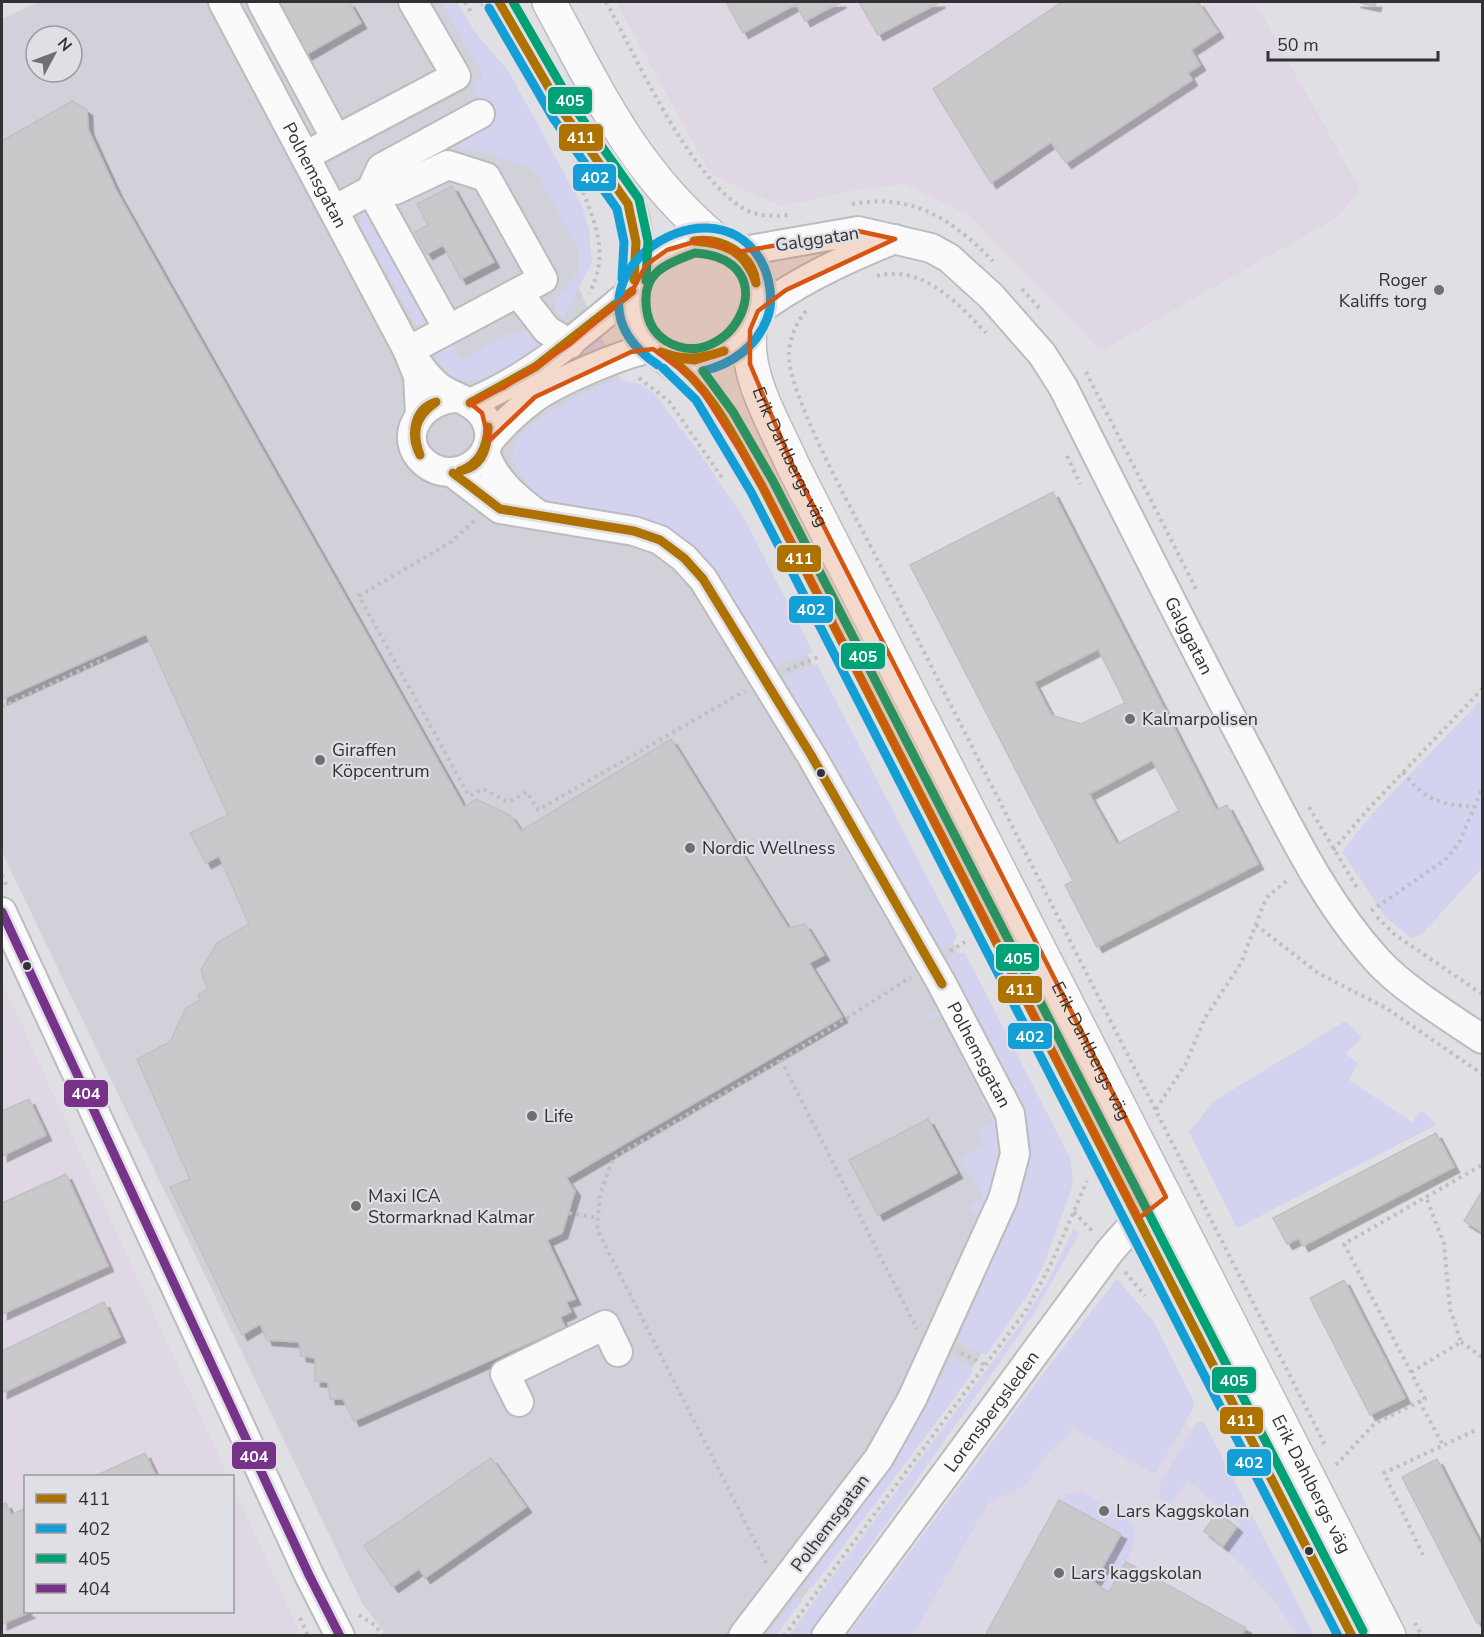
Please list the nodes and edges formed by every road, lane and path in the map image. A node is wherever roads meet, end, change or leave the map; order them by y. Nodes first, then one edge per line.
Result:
1 (223, 2) edge
2 (262, 2) edge
3 (413, 2) edge
4 (465, 2) edge
5 (549, 2) edge
6 (606, 2) edge
7 (487, 9) edge
8 (480, 114) dead end
9 (336, 140) junction
10 (305, 156) junction
11 (578, 182) dead end
12 (371, 190) junction
13 (334, 210) junction
14 (790, 215) dead end
15 (895, 239) junction
16 (727, 247) junction
17 (868, 278) dead end
18 (633, 285) junction
19 (519, 294) junction
20 (586, 299) dead end
21 (813, 305) dead end
22 (754, 321) junction
23 (448, 329) junction
24 (990, 336) dead end
25 (570, 344) junction
26 (408, 351) junction
27 (660, 353) junction
28 (464, 400) junction
29 (420, 413) junction
30 (487, 447) junction
31 (1066, 454) dead end
32 (453, 473) junction
33 (1080, 484) dead end
34 (536, 513) junction
35 (359, 596) dead end
36 (819, 656) dead end
37 (108, 657) dead end
38 (765, 680) junction
39 (1482, 689) edge
40 (2, 707) edge
41 (1403, 772) junction
42 (1482, 789) edge
43 (1474, 807) junction
44 (1333, 850) junction
45 (1309, 865) junction
46 (1360, 894) dead end
47 (1366, 903) dead end
48 (1371, 911) junction
49 (2, 912) edge
50 (1256, 925) junction
51 (965, 942) dead end
52 (930, 965) junction
53 (1482, 994) edge
54 (1482, 1039) edge
55 (781, 1060) junction
56 (1482, 1074) edge
57 (1156, 1109) junction
58 (1482, 1165) edge
59 (1088, 1179) dead end
60 (1166, 1197) junction
61 (1426, 1197) junction
62 (568, 1213) dead end
63 (598, 1218) junction
64 (1138, 1219) junction
65 (938, 1341) junction
66 (1461, 1342) junction
67 (618, 1352) dead end
68 (1482, 1357) edge
69 (987, 1366) junction
70 (1411, 1372) junction
71 (1419, 1401) junction
72 (519, 1402) dead end
73 (1478, 1429) dead end
74 (1443, 1445) junction
75 (1336, 1465) junction
76 (1341, 1476) dead end
77 (1423, 1555) dead end
78 (786, 1581) junction
79 (811, 1599) junction
80 (1400, 1625) edge
81 (340, 1635) edge
82 (743, 1635) edge
83 (784, 1635) edge
84 (826, 1635) edge
85 (1352, 1635) edge
86 (1422, 1635) edge

1 - 10 street, Polhemsgatan
2 - 9 street
3 - 9 street
4 - 7 path
5 - 16 main road, Erik Dahlbergs väg
6 - 14 path
7 - 18 main road, Erik Dahlbergs väg
8 - 12 street
9 - 10 street
10 - 13 street, Polhemsgatan
11 - 20 path
12 - 13 street
12 - 19 street
12 - 23 street
13 - 26 street, Polhemsgatan
15 - 16 street, Galggatan
15 - 22 street, Galggatan
15 - 45 street, Galggatan
16 - 18 main road
16 - 22 main road, Erik Dahlbergs väg
17 - 24 path
18 - 25 street
18 - 27 main road, Erik Dahlbergs väg
19 - 23 street
19 - 25 street
21 - 57 path
22 - 27 main road
22 - 60 main road, Erik Dahlbergs väg
23 - 26 street
25 - 28 street
26 - 28 street, Polhemsgatan
26 - 29 street, Polhemsgatan
27 - 30 street
27 - 64 main road, Erik Dahlbergs väg
28 - 29 street
28 - 30 street
29 - 32 street
30 - 32 street
30 - 34 street, Polhemsgatan
31 - 33 path
32 - 34 street, Polhemsgatan
34 - 38 street, Polhemsgatan
35 - 38 path
36 - 38 path
37 - 40 path
38 - 52 street, Polhemsgatan
39 - 41 path
41 - 43 path
41 - 44 path
42 - 43 path
43 - 48 path
44 - 45 path
44 - 46 path
45 - 50 path
45 - 54 street, Galggatan
47 - 48 path
48 - 53 path
49 - 81 street
50 - 56 path
50 - 57 path
51 - 52 path
52 - 55 path
52 - 65 street, Polhemsgatan
55 - 63 path
55 - 65 path
57 - 75 path
58 - 61 path
59 - 69 path
60 - 64 street, Lorensbergsleden
60 - 80 main road, Erik Dahlbergs väg
61 - 66 path
61 - 70 path
62 - 63 path
63 - 78 path
64 - 84 street, Lorensbergsleden
64 - 85 main road, Erik Dahlbergs väg
65 - 69 path
65 - 78 street, Polhemsgatan
66 - 68 path
66 - 70 path
67 - 72 street
69 - 79 path
70 - 71 path
71 - 74 path
71 - 75 path
73 - 74 path
74 - 77 path
75 - 76 path
78 - 79 path
78 - 82 street, Polhemsgatan
79 - 83 path
80 - 86 path

